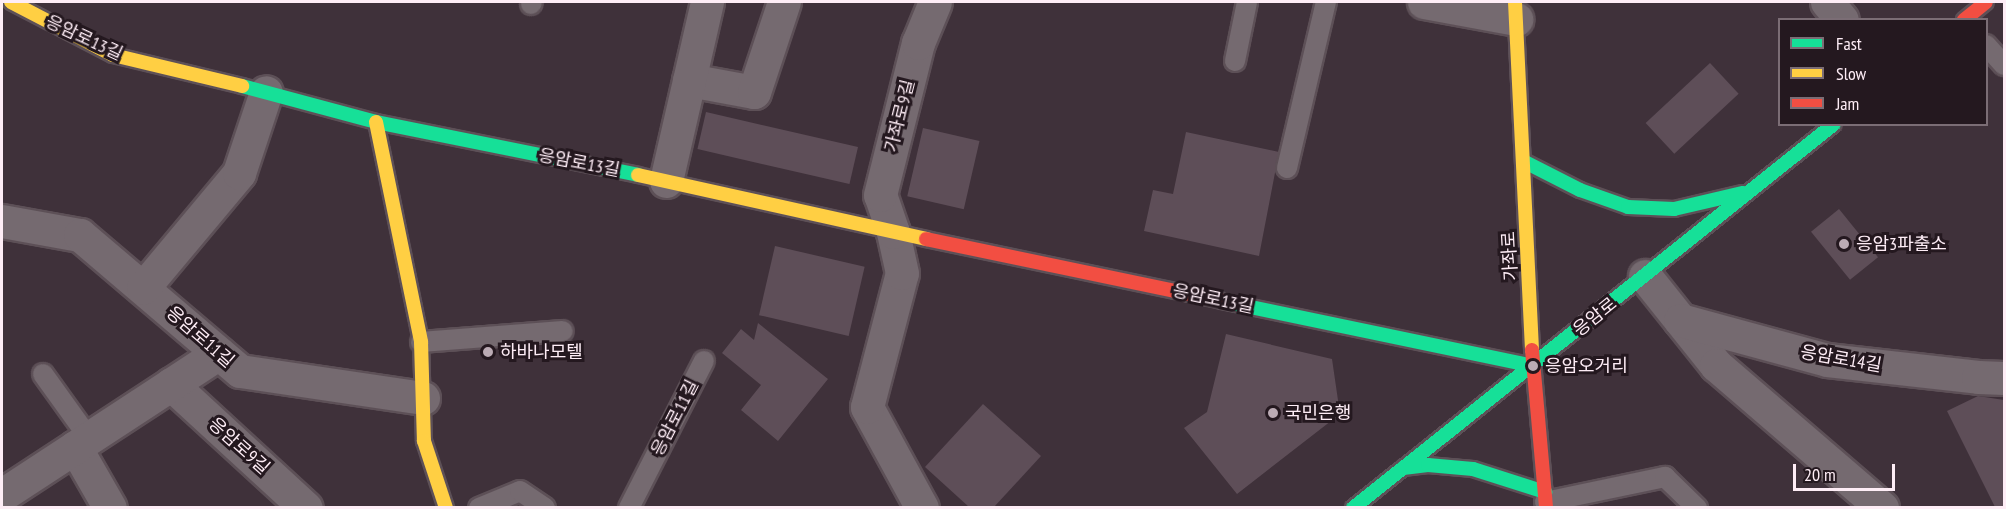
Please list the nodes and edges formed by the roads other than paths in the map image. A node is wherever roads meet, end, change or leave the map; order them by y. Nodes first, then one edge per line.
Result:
1 (11, 2) edge
2 (707, 2) edge
3 (784, 2) edge
4 (935, 2) edge
5 (1247, 2) edge
6 (1326, 2) edge
7 (1424, 2) edge
8 (1827, 2) edge
9 (1986, 2) edge
10 (1516, 10) edge
11 (1840, 18) edge
12 (1966, 18) edge
13 (1988, 47) edge
14 (1234, 61) dead end
15 (2004, 65) edge
16 (689, 80) junction
17 (266, 92) junction
18 (376, 122) junction
19 (1832, 126) edge
20 (1523, 160) junction
21 (1287, 168) dead end
22 (666, 181) junction
23 (1751, 191) junction
24 (2, 221) edge
25 (893, 232) junction
26 (1645, 276) junction
27 (143, 288) junction
28 (1680, 320) junction
29 (563, 331) dead end
30 (421, 342) junction
31 (219, 353) junction
32 (704, 360) dead end
33 (1533, 366) junction
34 (44, 374) dead end
35 (2004, 378) edge
36 (171, 384) junction
37 (423, 399) junction
38 (82, 442) junction
39 (1403, 468) junction
40 (2, 495) edge
41 (1546, 500) edge
42 (110, 507) edge
43 (306, 507) edge
44 (446, 507) edge
45 (479, 507) edge
46 (545, 507) edge
47 (629, 507) edge
48 (922, 507) edge
49 (1353, 507) edge
50 (1697, 507) edge
51 (1882, 507) edge

1 - 17 street, 응암로13길
2 - 16 street
3 - 16 street
4 - 25 street, 가좌로9길
5 - 14 lane
6 - 21 lane
7 - 10 street
8 - 11 street
9 - 12 street
10 - 20 street, 가좌로
13 - 15 lane
16 - 22 street
17 - 18 street, 응암로13길
17 - 27 street
18 - 22 street, 응암로13길
18 - 30 street
19 - 23 street, 응암로
20 - 23 street
20 - 33 street, 가좌로
22 - 25 street, 응암로13길
23 - 26 street, 응암로
24 - 27 street, 응암로11길
25 - 33 street, 응암로13길
25 - 48 street
26 - 28 street
26 - 33 street, 응암로
27 - 31 street, 응암로11길
28 - 35 street, 응암로14길
28 - 51 street
29 - 30 lane
30 - 37 street
31 - 36 street
31 - 37 street, 응암로11길
32 - 47 lane, 응암로11길
33 - 39 street, 응암로
33 - 41 street, 가좌로
34 - 38 lane
36 - 38 street
36 - 43 street, 응암로9길
37 - 44 street
38 - 40 street
38 - 42 street
39 - 41 street
39 - 49 street, 응암로
41 - 50 lane
45 - 46 lane

